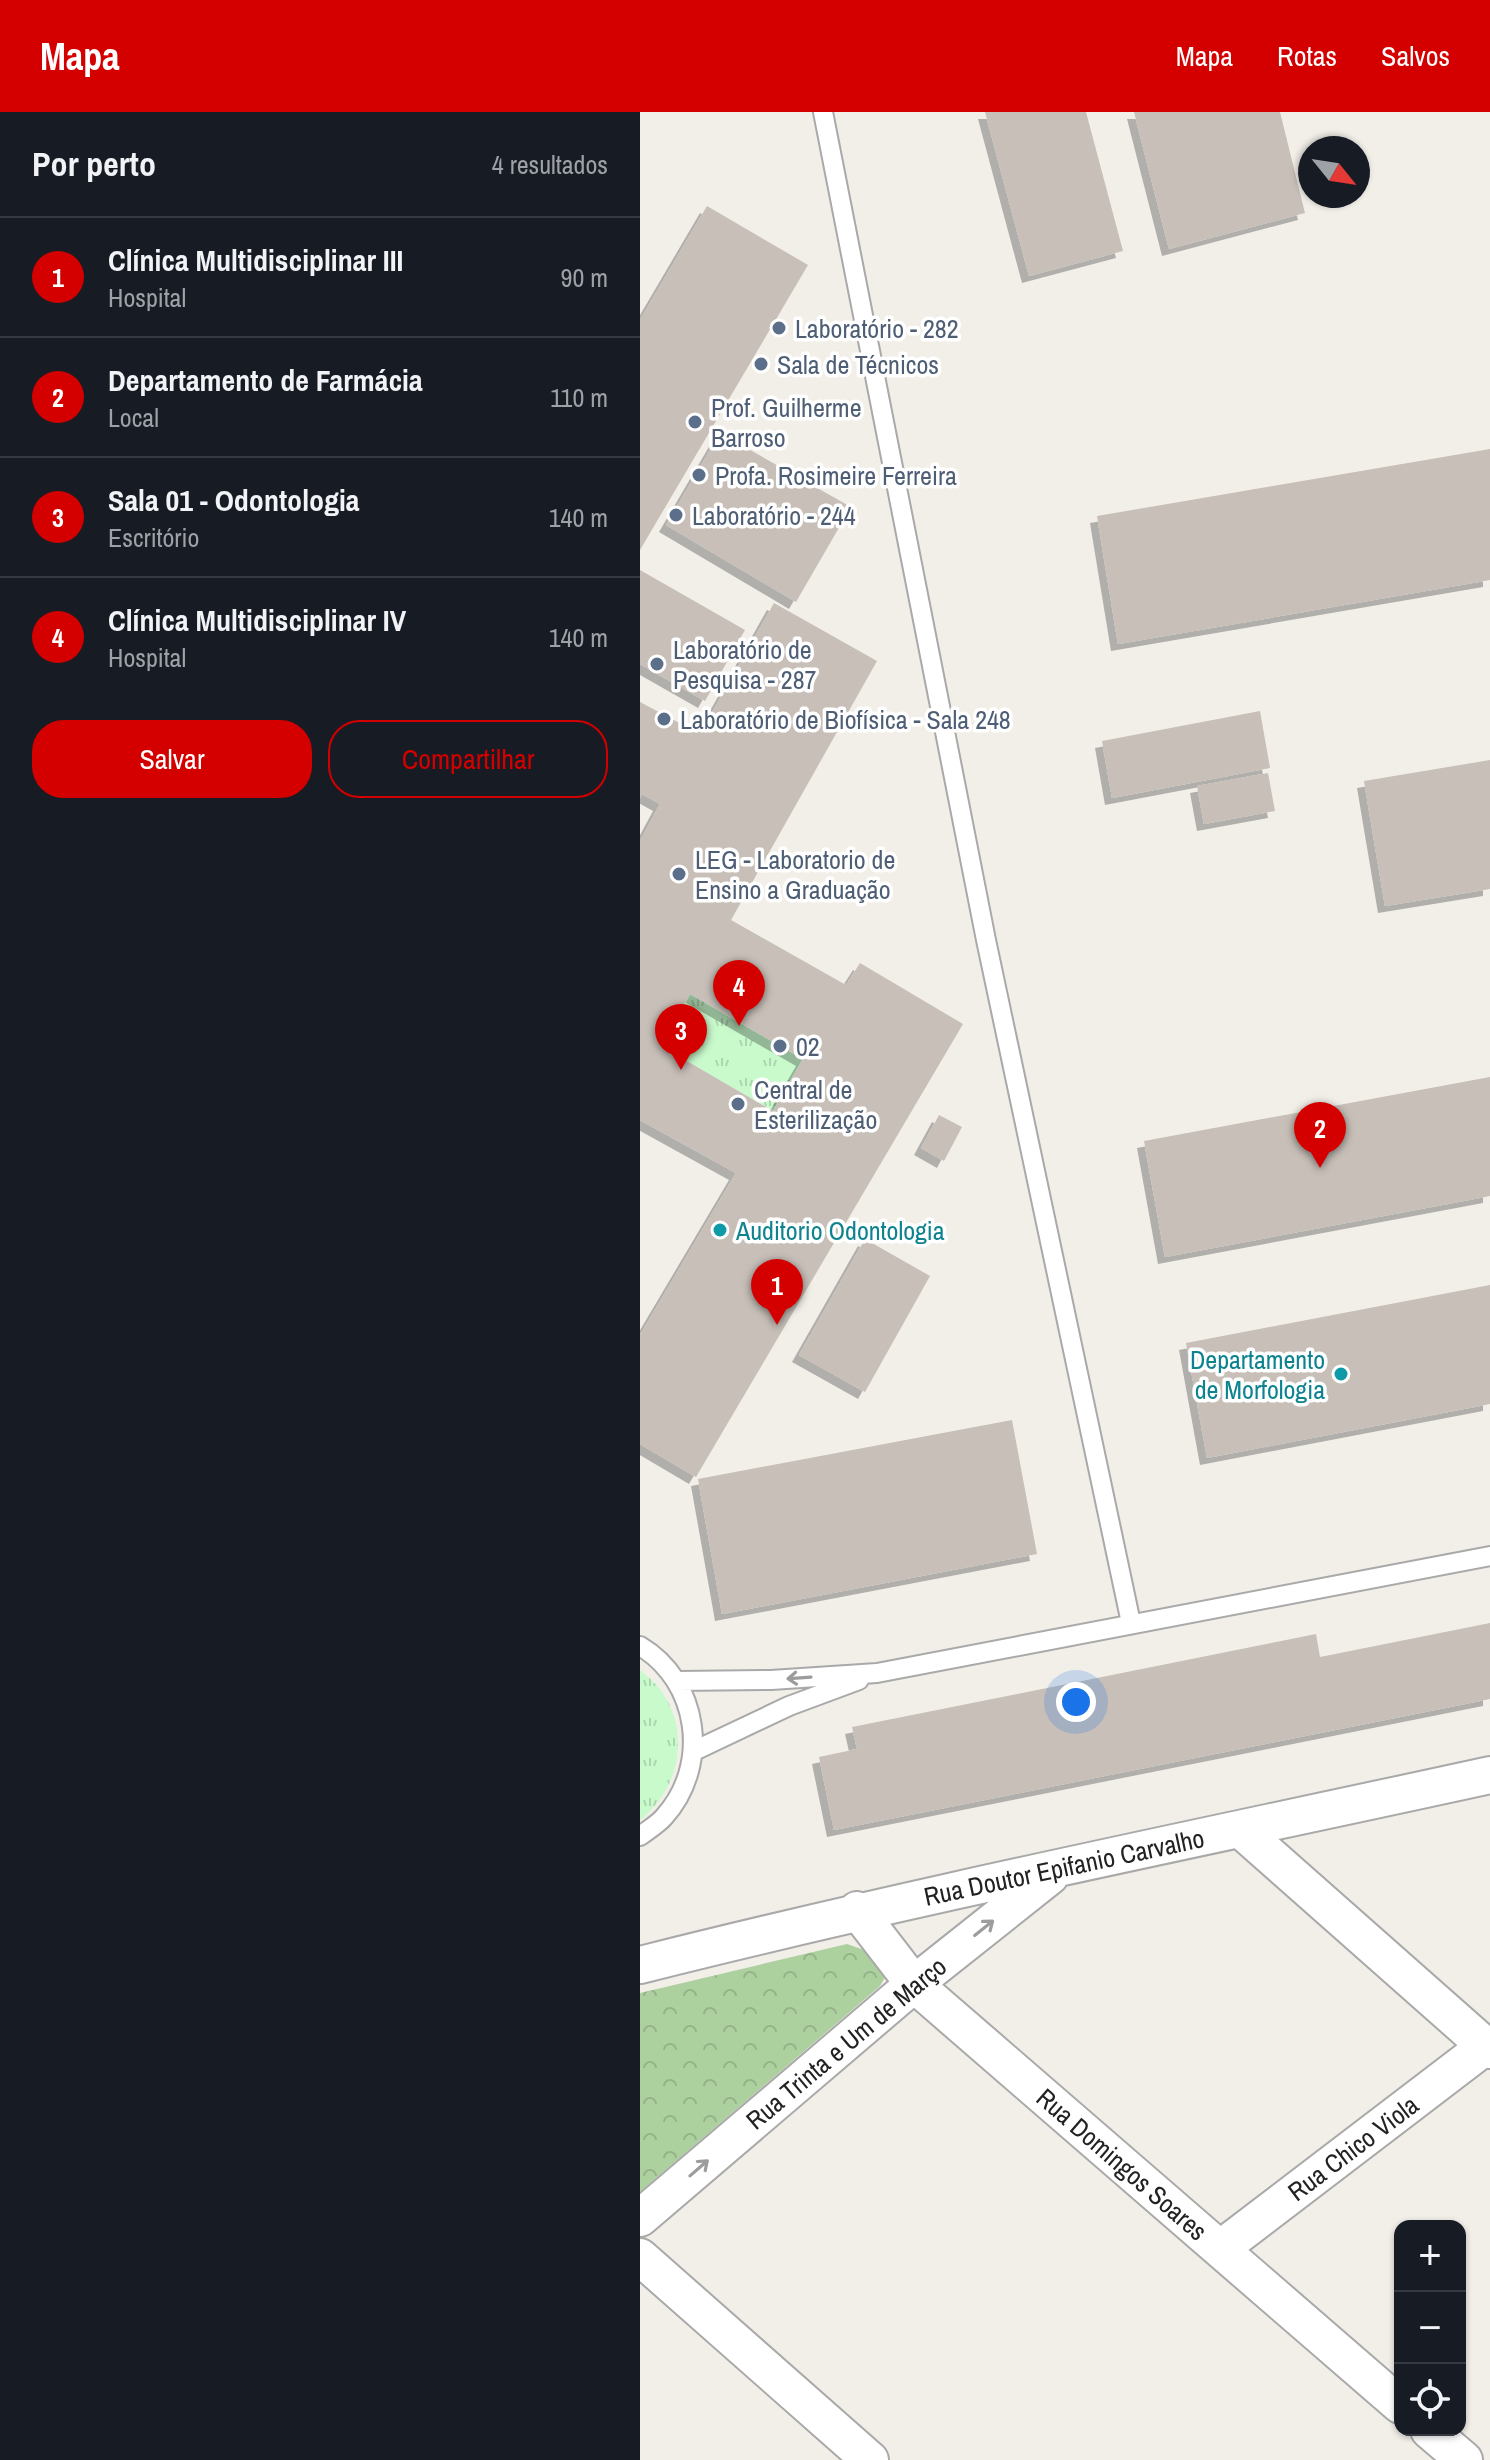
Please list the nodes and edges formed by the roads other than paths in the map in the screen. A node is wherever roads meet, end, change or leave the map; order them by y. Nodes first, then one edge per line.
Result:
1 (823, 112) edge
2 (1490, 1556) edge
3 (1131, 1623) junction
4 (640, 1646) edge
5 (877, 1673) junction
6 (678, 1681) junction
7 (694, 1751) junction
8 (1490, 1775) edge
9 (1240, 1829) junction
10 (640, 1836) edge
11 (1056, 1871) junction
12 (857, 1910) junction
13 (640, 1965) edge
14 (914, 1984) junction
15 (1488, 2048) edge
16 (640, 2218) edge
17 (1220, 2249) junction
18 (640, 2257) edge
19 (1394, 2400) edge
20 (1436, 2436) edge
21 (870, 2460) edge
22 (1464, 2460) edge

1 - 3 lane
2 - 3 lane
3 - 5 lane
4 - 6 lane
5 -> 6 lane
5 - 7 lane
6 - 7 lane
7 - 10 lane
8 - 9 street, Rua Doutor Epifanio Carvalho
9 - 11 street, Rua Doutor Epifanio Carvalho
9 - 15 street
11 - 12 street, Rua Doutor Epifanio Carvalho
14 -> 11 street, Rua Trinta e Um de Março
12 - 13 street, Rua Doutor Epifanio Carvalho
12 - 14 street, Rua Domingos Soares
16 -> 14 street, Rua Trinta e Um de Março
14 - 17 street, Rua Domingos Soares
15 - 17 street, Rua Chico Viola
17 - 19 street, Rua Domingos Soares
18 - 21 street
20 - 22 street

